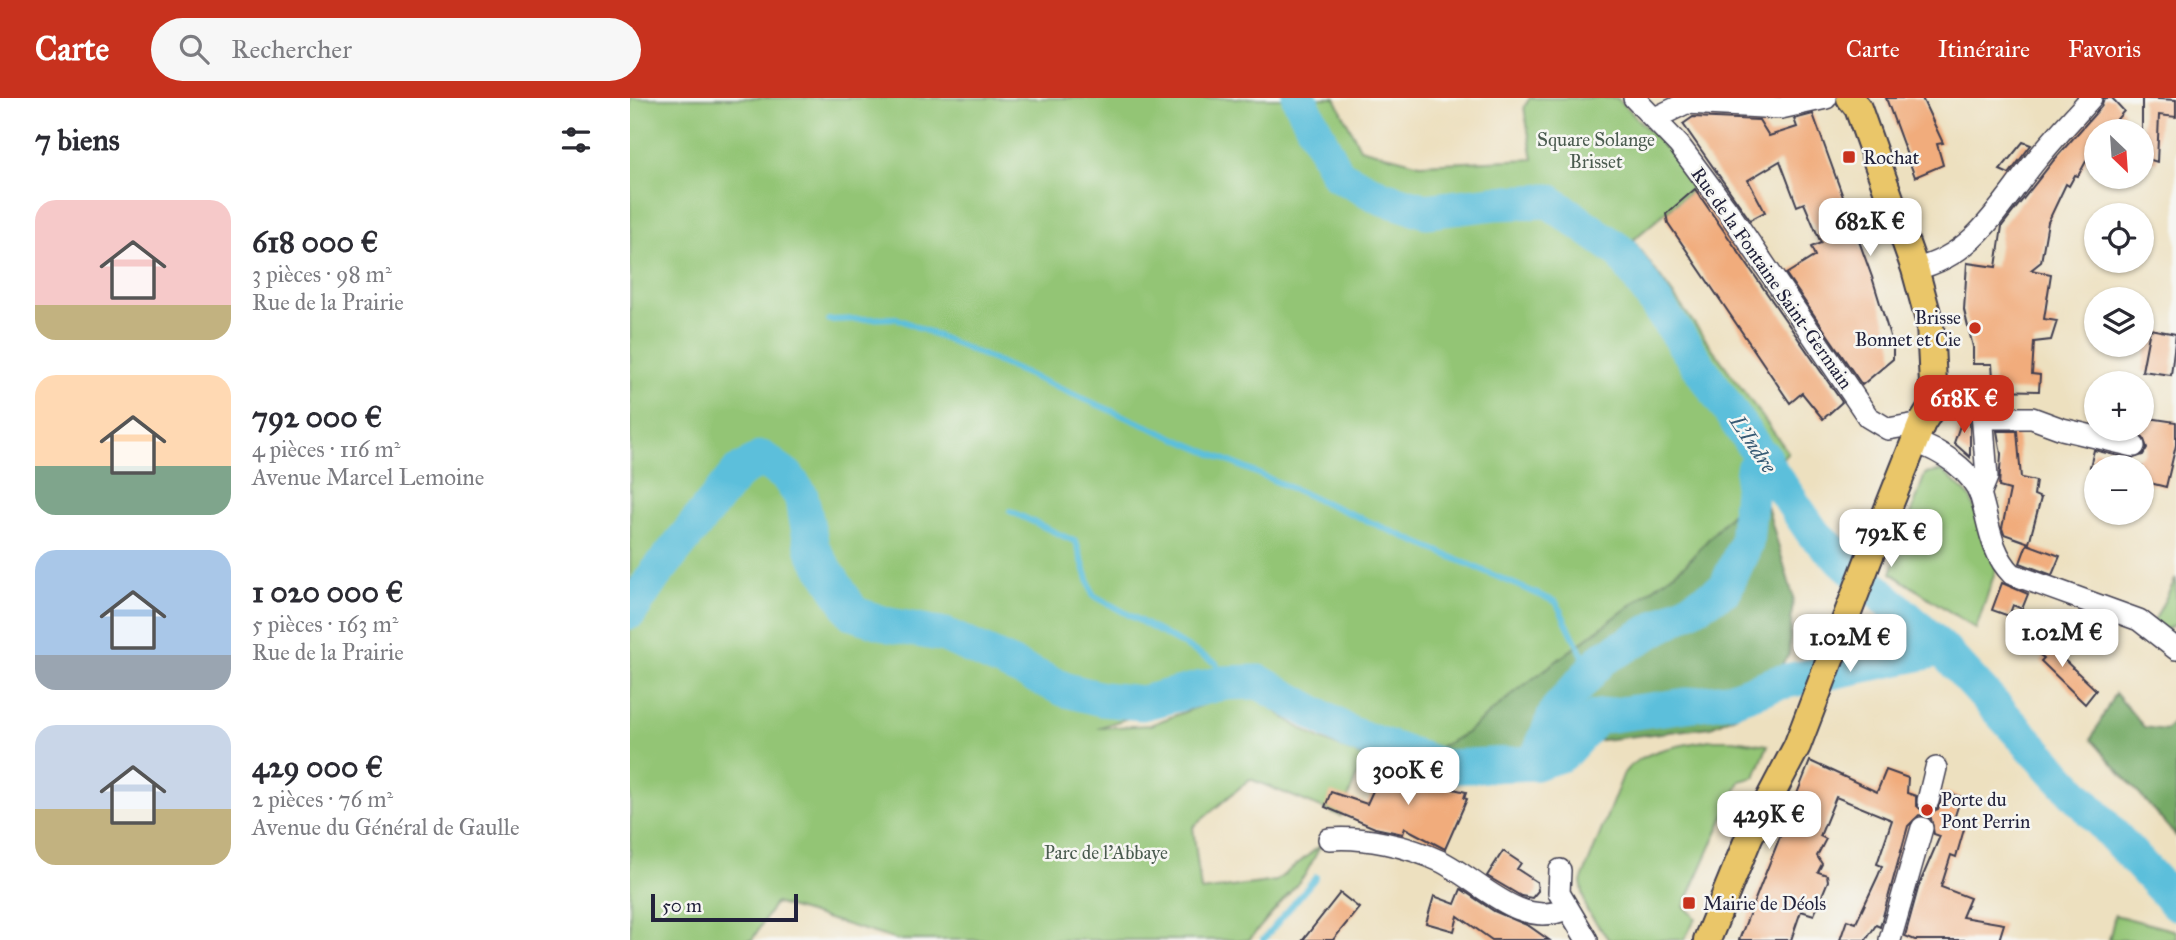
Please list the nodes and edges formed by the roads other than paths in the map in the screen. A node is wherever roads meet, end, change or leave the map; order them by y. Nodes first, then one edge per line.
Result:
1 (1634, 98) edge
2 (1826, 98) edge
3 (1844, 98) edge
4 (1850, 98) edge
5 (2091, 98) edge
6 (1655, 118) junction
7 (1915, 269) junction
8 (1985, 418) junction
9 (1924, 423) junction
10 (2134, 446) dead end
11 (1980, 494) junction
12 (2176, 649) edge
13 (1936, 768) dead end
14 (1928, 801) dead end
15 (1921, 830) dead end
16 (1329, 839) dead end
17 (1560, 870) dead end
18 (1566, 909) junction
19 (1587, 940) edge
20 (1707, 940) edge
21 (1890, 940) edge

1 - 6 street, Rue de la Fontaine Saint-Germain
2 - 6 street
3 - 9 main road
4 - 7 main road
5 - 7 street
6 - 9 street, Rue de la Fontaine Saint-Germain
7 - 9 main road
8 - 9 street, Rue de la Fontaine Saint-Germain
8 - 10 street
8 - 11 street
9 - 11 street
9 - 20 main road
11 - 12 street
13 - 14 street
15 - 21 street
16 - 18 street
17 - 18 street
18 - 19 street

